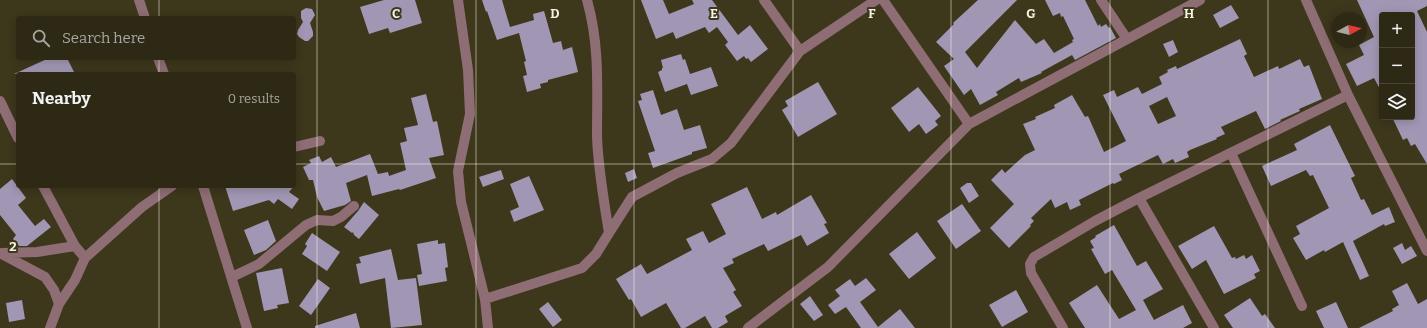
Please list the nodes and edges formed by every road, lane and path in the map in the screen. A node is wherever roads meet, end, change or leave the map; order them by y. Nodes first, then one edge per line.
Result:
1 (139, 0) edge
2 (458, 0) edge
3 (587, 0) edge
4 (764, 0) edge
5 (876, 0) edge
6 (883, 0) edge
7 (1101, 0) edge
8 (1200, 0) edge
9 (1306, 0) edge
10 (144, 16) edge
11 (1127, 39) junction
12 (800, 51) junction
13 (159, 60) edge
14 (163, 72) edge
15 (1348, 95) junction
16 (0, 101) edge
17 (969, 124) junction
18 (16, 134) edge
19 (320, 141) dead end
20 (296, 147) edge
21 (1231, 153) junction
22 (44, 188) edge
23 (169, 188) edge
24 (204, 188) edge
25 (1139, 198) junction
26 (354, 206) dead end
27 (609, 232) junction
28 (75, 246) junction
29 (1427, 251) edge
30 (0, 253) edge
31 (85, 258) junction
32 (232, 277) junction
33 (485, 299) junction
34 (59, 304) junction
35 (1302, 306) dead end
36 (50, 328) edge
37 (248, 328) edge
38 (488, 328) edge
39 (748, 328) edge
40 (1063, 328) edge
41 (1214, 328) edge

1 - 10 street
2 - 33 street
3 - 27 street
4 - 12 street
5 - 12 street
6 - 17 street
7 - 11 street
8 - 11 street
9 - 15 street
11 - 17 street
12 - 27 street
13 - 14 street
15 - 21 street
15 - 29 street
16 - 18 street
17 - 39 street
19 - 20 street
21 - 25 street
21 - 35 street
22 - 28 street
23 - 31 street
24 - 32 street
25 - 40 street
25 - 41 street
26 - 32 street
27 - 33 street
28 - 30 street
28 - 31 street
30 - 34 street
31 - 34 street
32 - 37 street
33 - 38 street
34 - 36 street

